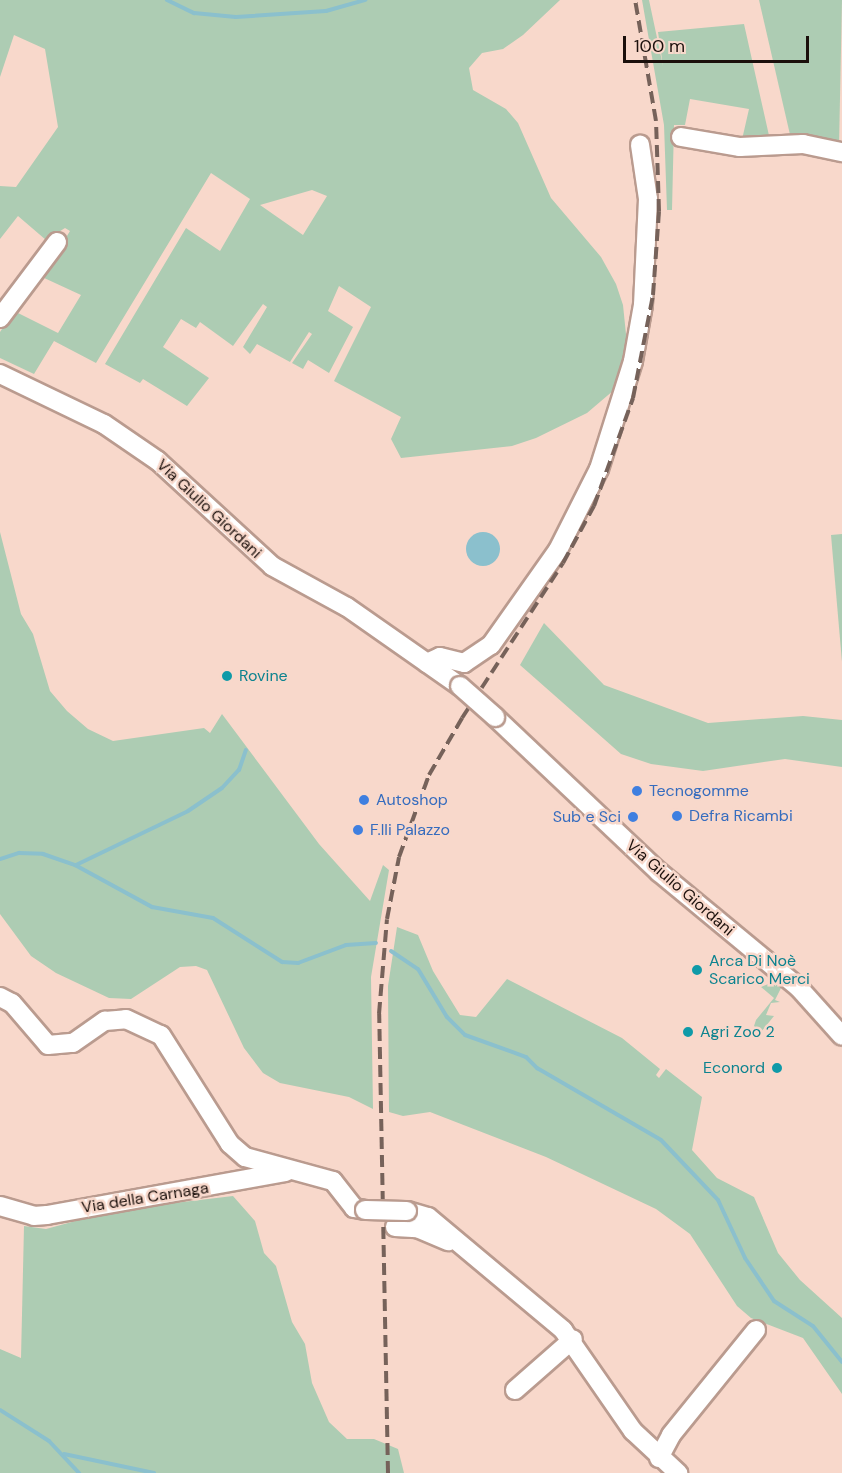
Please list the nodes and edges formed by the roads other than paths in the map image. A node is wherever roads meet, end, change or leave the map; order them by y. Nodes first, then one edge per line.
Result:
1 (681, 136) dead end
2 (640, 145) dead end
3 (842, 152) edge
4 (57, 242) dead end
5 (0, 318) edge
6 (0, 374) edge
7 (420, 659) junction
8 (0, 997) edge
9 (842, 1036) edge
10 (290, 1171) junction
11 (0, 1206) edge
12 (756, 1330) dead end
13 (573, 1340) junction
14 (516, 1390) dead end
15 (626, 1398) dead end
16 (633, 1431) junction
17 (658, 1458) junction
18 (678, 1473) edge

1 - 3 street
2 - 7 street
4 - 5 street
6 - 7 street, Via Giulio Giordani
7 - 9 street, Via Giulio Giordani, bridge
8 - 10 street, Via della Carnaga
10 - 11 street, Via della Carnaga
10 - 13 street, Via della Carnaga, bridge
12 - 17 street
13 - 14 street
13 - 16 street, Via della Carnaga
15 - 16 street
16 - 17 street, Via della Carnaga
17 - 18 street, Via della Carnaga

